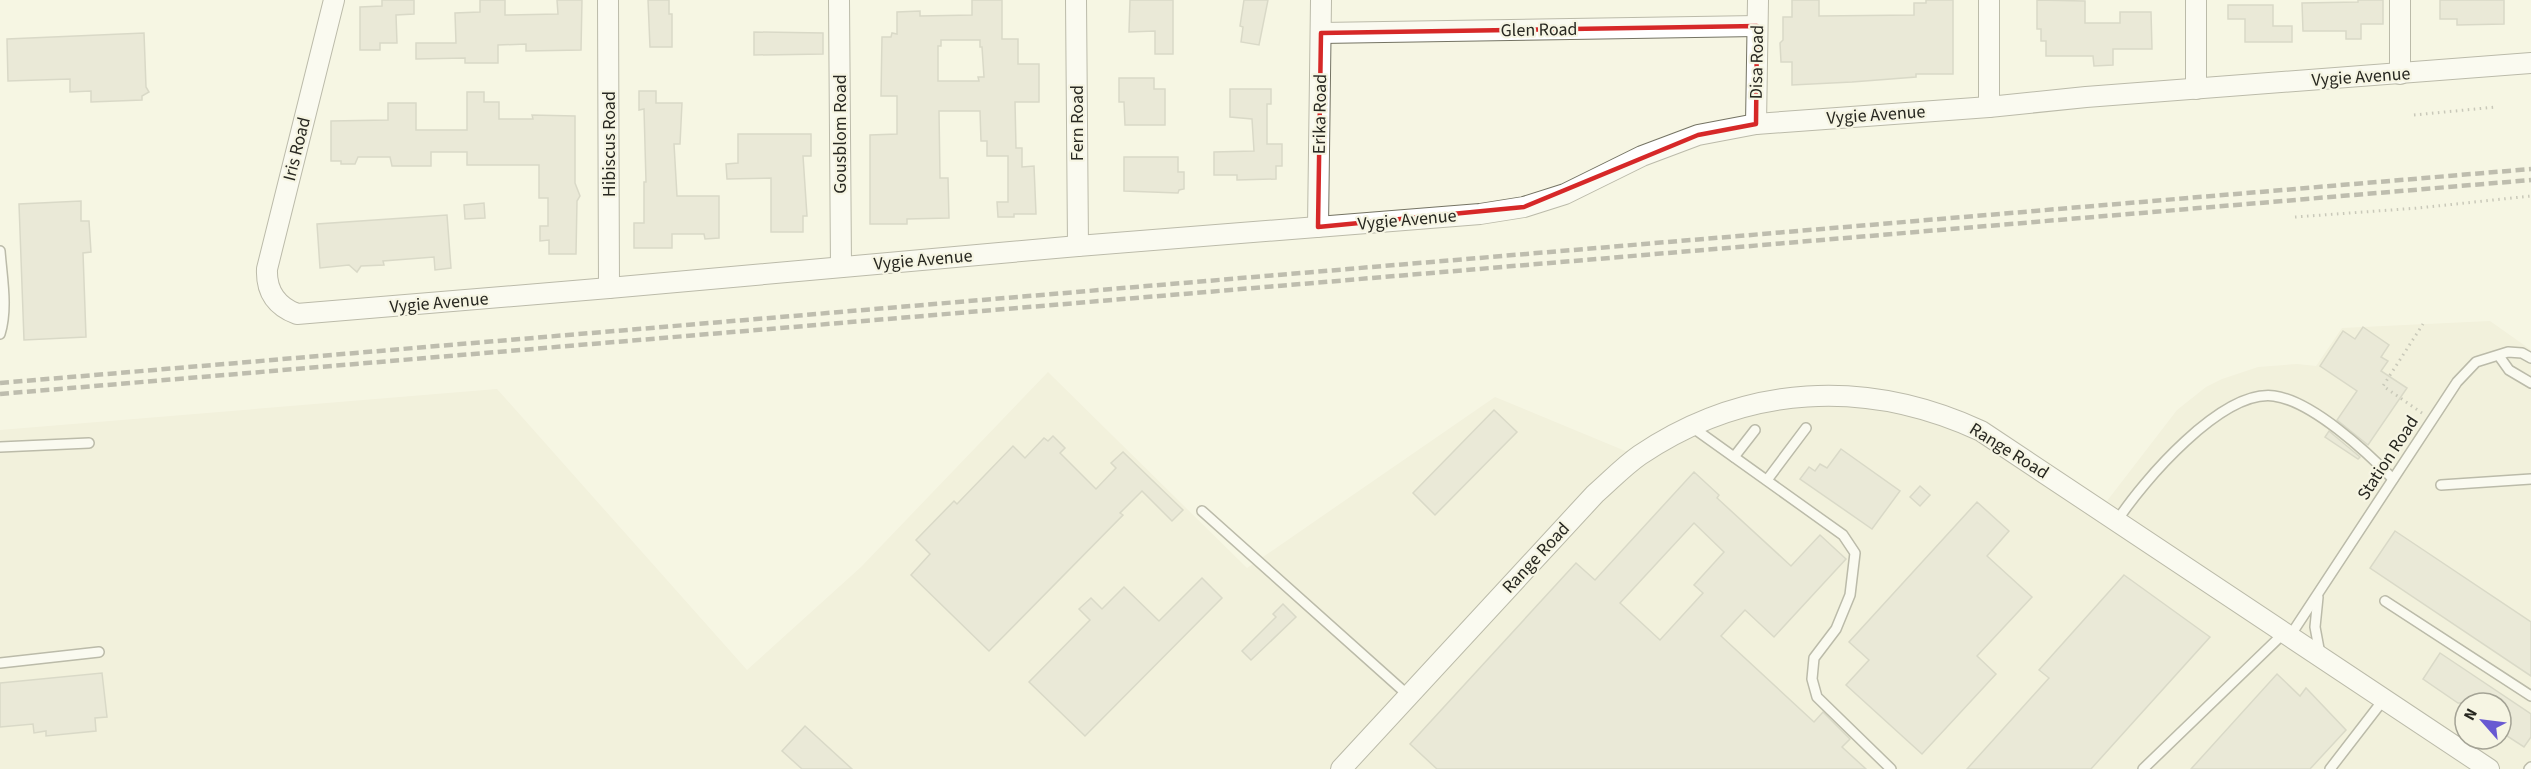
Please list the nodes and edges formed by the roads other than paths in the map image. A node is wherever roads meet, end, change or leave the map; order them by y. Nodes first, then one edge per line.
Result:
1 (334, 0) edge
2 (608, 0) edge
3 (840, 0) edge
4 (1076, 0) edge
5 (1321, 0) edge
6 (1758, 0) edge
7 (1989, 0) edge
8 (2196, 0) edge
9 (2400, 0) edge
10 (1757, 26) junction
11 (1321, 33) junction
12 (2531, 63) edge
13 (2400, 74) junction
14 (2196, 89) junction
15 (1989, 107) junction
16 (1756, 124) junction
17 (1318, 227) junction
18 (1078, 246) junction
19 (0, 251) edge
20 (840, 267) junction
21 (609, 288) junction
22 (274, 298) joint
23 (0, 334) edge
24 (2499, 356) junction
25 (2531, 358) edge
26 (2531, 383) edge
27 (1690, 426) junction
28 (1806, 428) dead end
29 (1755, 430) dead end
30 (89, 443) dead end
31 (0, 447) edge
32 (1734, 457) junction
33 (2393, 479) junction
34 (2531, 479) edge
35 (1767, 480) junction
36 (2441, 485) dead end
37 (1202, 511) dead end
38 (2117, 521) junction
39 (2319, 595) junction
40 (2385, 601) dead end
41 (2288, 634) junction
42 (99, 651) dead end
43 (2320, 656) junction
44 (0, 663) edge
45 (1409, 696) junction
46 (2531, 696) edge
47 (2384, 699) junction
48 (2479, 766) edge
49 (1341, 769) edge
50 (1891, 769) edge
51 (2143, 769) edge
52 (2330, 769) edge

1 - 22 street, Iris Road
2 - 21 street, Hibiscus Road
3 - 20 street, Gousblom Road
4 - 18 street, Fern Road
5 - 11 street, Erika Road
6 - 10 street, Disa Road
7 - 15 street
8 - 14 street
9 - 13 street
10 - 11 street, Glen Road
10 - 16 street, Disa Road
11 - 17 street, Erika Road
12 - 13 street, Vygie Avenue
13 - 14 street, Vygie Avenue
14 - 15 street, Vygie Avenue
15 - 16 street, Vygie Avenue
16 - 17 street, Vygie Avenue
17 - 18 street, Vygie Avenue
18 - 20 street, Vygie Avenue
19 - 23 lane
20 - 21 street, Vygie Avenue
21 - 22 street, Vygie Avenue
24 - 25 lane, Station Road
24 - 26 lane
24 - 33 lane, Station Road
27 - 32 lane
27 - 38 street, Range Road
27 - 45 street, Range Road
28 - 35 lane
29 - 32 lane
30 - 31 lane
32 - 35 lane
33 - 38 lane
33 - 39 lane, Station Road
34 - 36 lane
35 - 50 lane
37 - 45 lane
38 - 41 street, Range Road
39 - 41 lane, Station Road
39 - 43 lane, Station Road
40 - 46 lane
41 - 43 street, Range Road
41 - 51 lane, Station Road
42 - 44 lane
43 - 47 street, Range Road
45 - 49 street, Range Road
47 - 48 street, Range Road
47 - 52 lane

